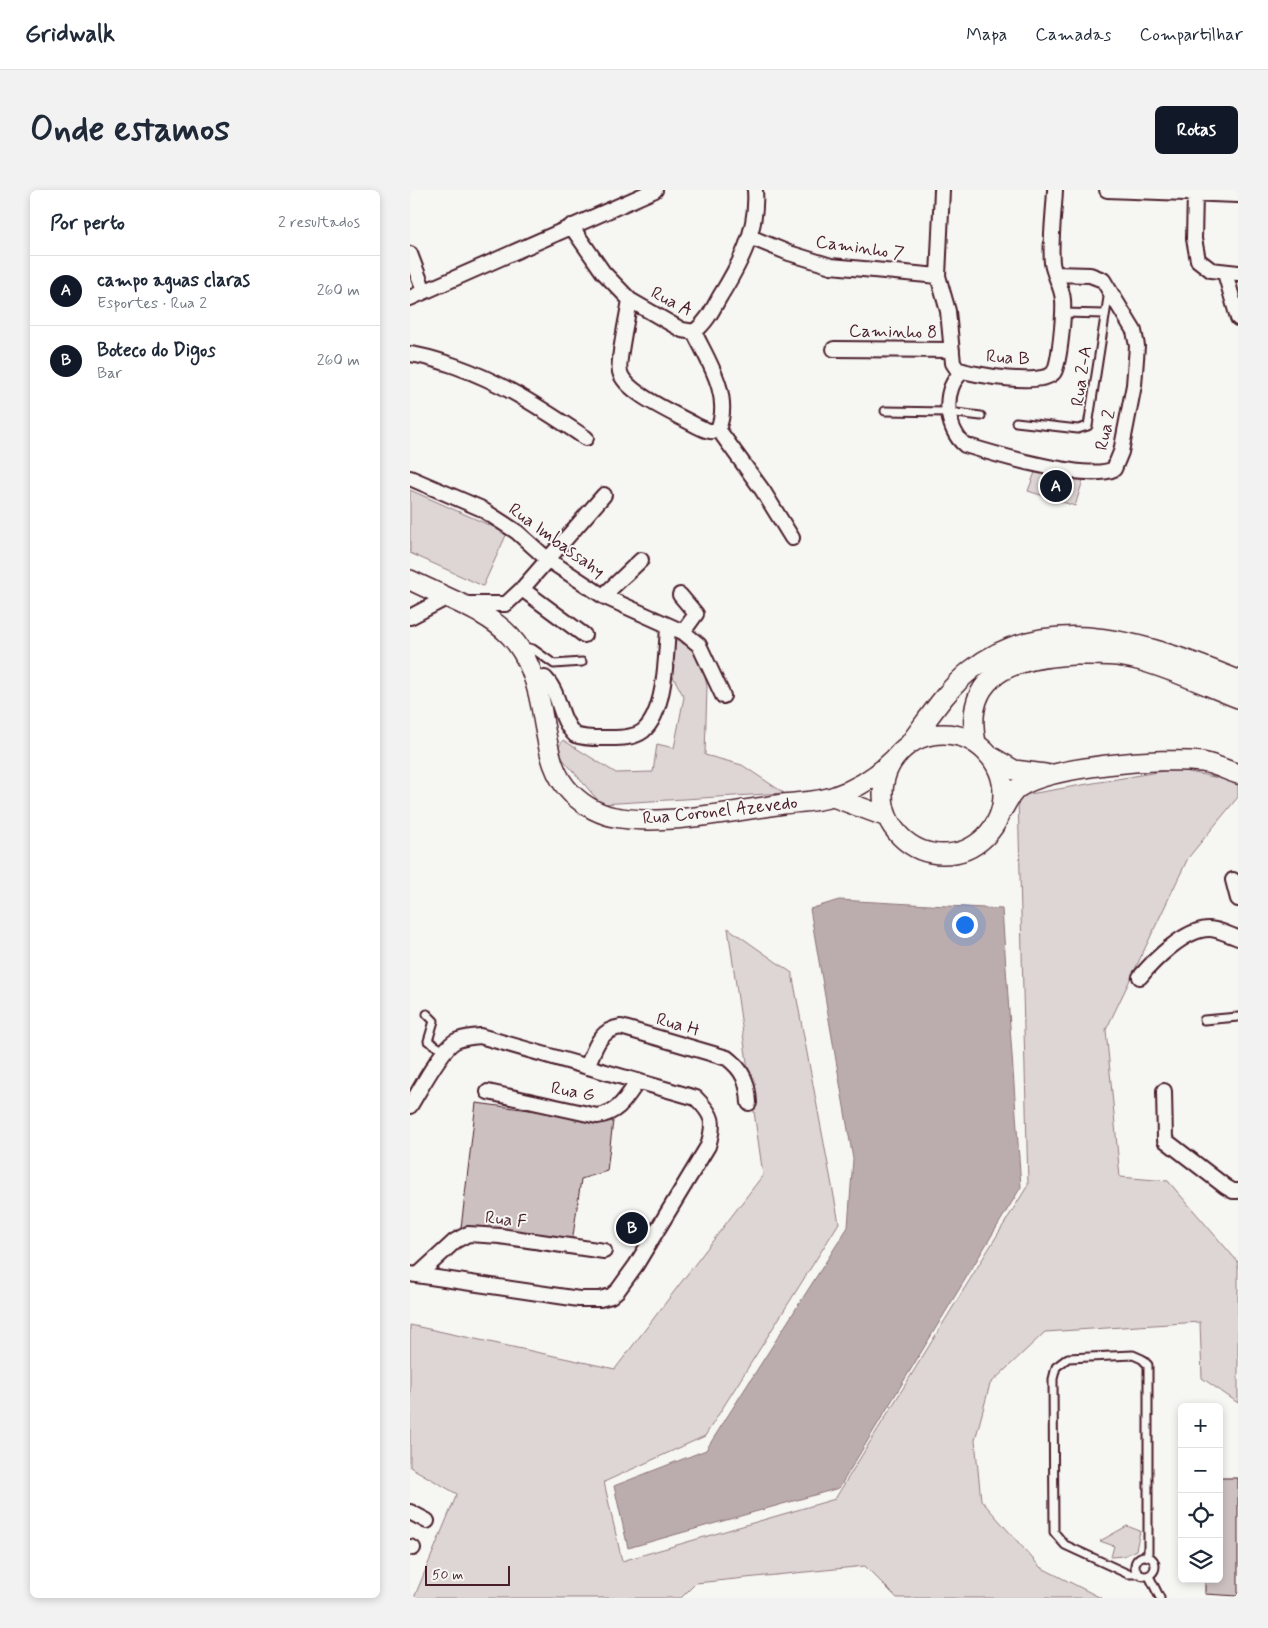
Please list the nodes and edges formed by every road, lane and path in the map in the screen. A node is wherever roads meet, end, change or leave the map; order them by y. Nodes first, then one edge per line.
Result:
1 (655, 190) edge
2 (755, 190) edge
3 (942, 190) edge
4 (1055, 190) edge
5 (1107, 190) edge
6 (1195, 194) junction
7 (1238, 195) edge
8 (570, 226) junction
9 (750, 237) junction
10 (410, 254) edge
11 (1231, 273) edge
12 (1056, 274) junction
13 (938, 276) junction
14 (1110, 288) junction
15 (424, 291) junction
16 (410, 298) edge
17 (630, 300) junction
18 (1062, 313) junction
19 (1106, 314) junction
20 (1238, 318) edge
21 (694, 332) junction
22 (834, 349) dead end
23 (952, 350) junction
24 (410, 354) edge
25 (964, 372) junction
26 (885, 410) dead end
27 (948, 412) junction
28 (981, 416) dead end
29 (1016, 422) dead end
30 (718, 429) junction
31 (586, 438) dead end
32 (410, 478) edge
33 (604, 495) dead end
34 (792, 538) dead end
35 (547, 559) junction
36 (641, 560) dead end
37 (410, 580) edge
38 (522, 589) junction
39 (680, 595) dead end
40 (603, 596) junction
41 (455, 600) junction
42 (410, 617) edge
43 (668, 626) junction
44 (683, 632) junction
45 (584, 635) dead end
46 (518, 645) junction
47 (582, 662) dead end
48 (535, 679) junction
49 (1238, 680) edge
50 (723, 696) dead end
51 (1238, 698) edge
52 (976, 743) junction
53 (901, 752) junction
54 (992, 757) junction
55 (1238, 774) edge
56 (1051, 775) junction
57 (833, 797) junction
58 (1002, 810) junction
59 (887, 817) junction
60 (1233, 880) dead end
61 (1238, 899) edge
62 (1238, 938) edge
63 (1140, 977) dead end
64 (427, 1014) dead end
65 (1238, 1017) edge
66 (1204, 1020) dead end
67 (444, 1051) junction
68 (587, 1067) junction
69 (638, 1081) junction
70 (1164, 1091) dead end
71 (488, 1092) dead end
72 (749, 1103) dead end
73 (410, 1106) edge
74 (1238, 1191) edge
75 (604, 1251) dead end
76 (414, 1274) edge
77 (410, 1512) edge
78 (427, 1521) dead end
79 (1148, 1557) junction
80 (1138, 1574) junction
81 (1149, 1576) junction
82 (1160, 1598) edge

1 - 8 street
2 - 9 street, Rua A
3 - 13 street, Rua B
4 - 12 street, Rua B
5 - 6 street
6 - 7 street
6 - 11 street
8 - 15 street
8 - 17 street, Rua A
9 - 13 street, Caminho 7
9 - 21 street, Rua A
10 - 15 street
11 - 20 street
12 - 14 street, Rua 2
12 - 18 street, Rua B
13 - 23 street, Rua B
14 - 19 lane, Rua 2-A
14 - 27 street, Rua 2
15 - 16 street
17 - 21 street, Rua A
17 - 30 street
18 - 19 lane
18 - 25 street, Rua B
19 - 29 lane, Rua 2-A
21 - 30 street
22 - 23 street, Caminho 8
23 - 25 street, Rua B
24 - 31 street
25 - 27 street, Rua 2
26 - 27 lane
27 - 28 lane
30 - 34 street
32 - 35 street, Rua Imbassahy
33 - 35 street
35 - 38 street
35 - 40 street, Rua Imbassahy
36 - 40 street
37 - 41 main road, Rua Coronel Azevedo
38 - 41 street
38 - 45 street
39 - 44 street
40 - 43 street, Rua Imbassahy
41 - 42 street
41 - 46 main road, Rua Coronel Azevedo
43 - 44 street, Rua Imbassahy
43 - 48 street
44 - 50 street, Rua Imbassahy
46 - 47 lane
46 - 48 main road, Rua Coronel Azevedo
48 - 57 main road, Rua Coronel Azevedo
49 - 53 main road
51 - 52 main road
52 - 53 main road
52 - 54 main road
53 - 57 main road
53 - 59 main road
54 - 56 main road
54 - 58 main road
55 - 56 main road
56 - 58 main road
57 - 59 main road
58 - 59 main road
60 - 61 street
62 - 63 street
64 - 67 lane
65 - 66 lane
67 - 68 street
67 - 73 street
68 - 69 street
68 - 72 street, Rua H
69 - 71 street, Rua G
69 - 76 street
70 - 74 street
75 - 76 street, Rua F
77 - 78 street
79 - 80 lane
79 - 80 lane
79 - 81 lane
80 - 81 lane
81 - 82 lane

